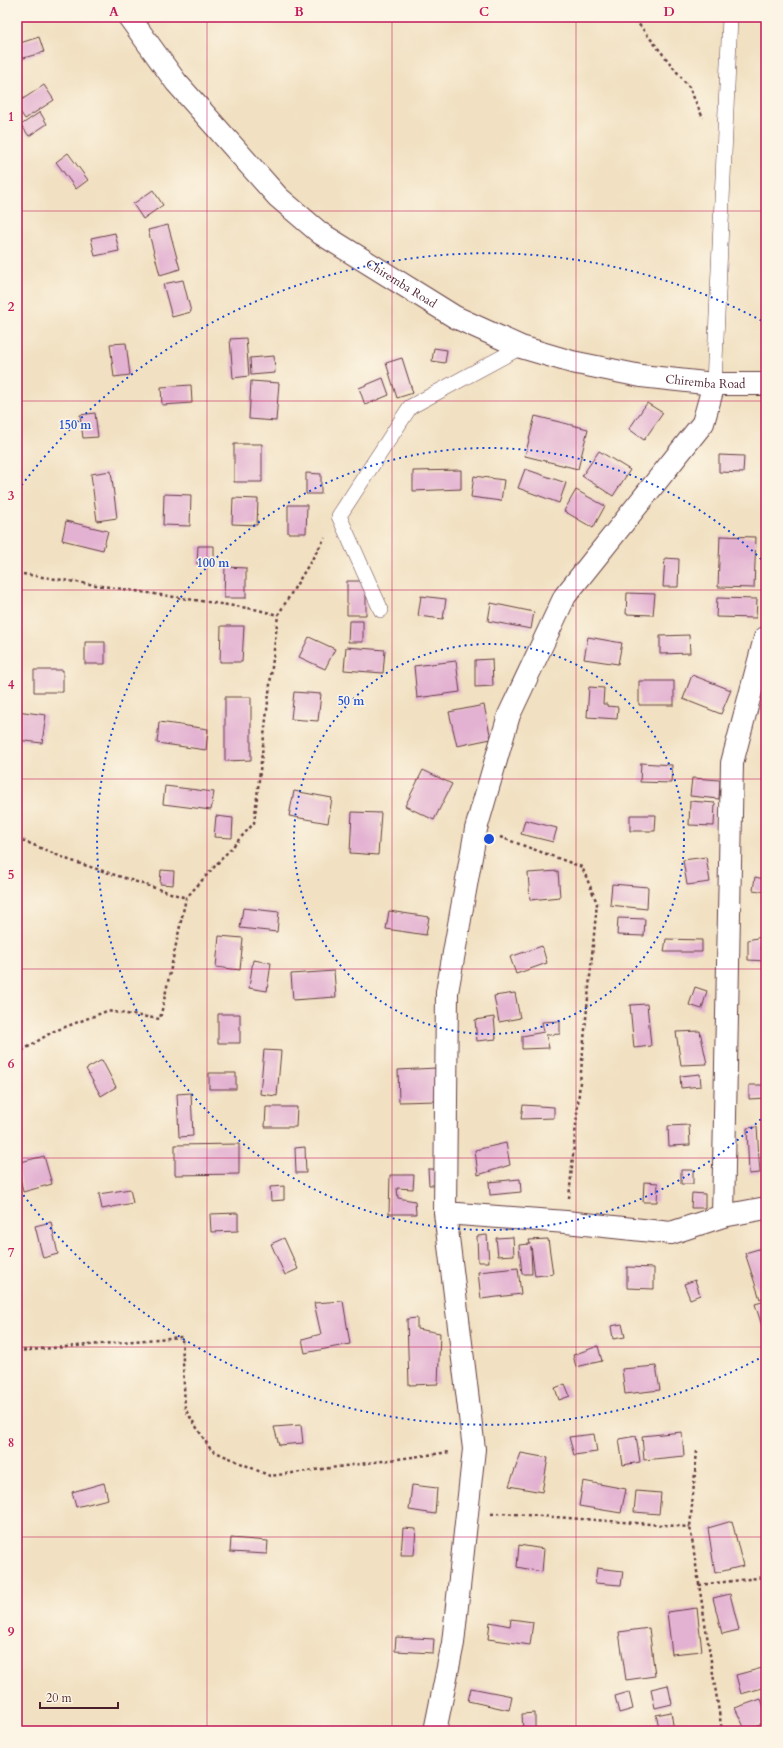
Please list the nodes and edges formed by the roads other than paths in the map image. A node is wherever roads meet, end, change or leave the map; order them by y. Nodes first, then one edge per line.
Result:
1 (129, 17) edge
2 (730, 17) edge
3 (521, 347) junction
4 (714, 384) junction
5 (766, 384) edge
6 (381, 610) dead end
7 (765, 638) dead end
8 (766, 1208) edge
9 (444, 1213) junction
10 (723, 1216) junction
11 (435, 1731) edge

1 - 3 street, Chiremba Road
2 - 4 lane
3 - 4 street, Chiremba Road
3 - 6 lane
4 - 5 street, Chiremba Road
4 - 9 street
7 - 10 street
8 - 10 street
9 - 10 street
9 - 11 street

